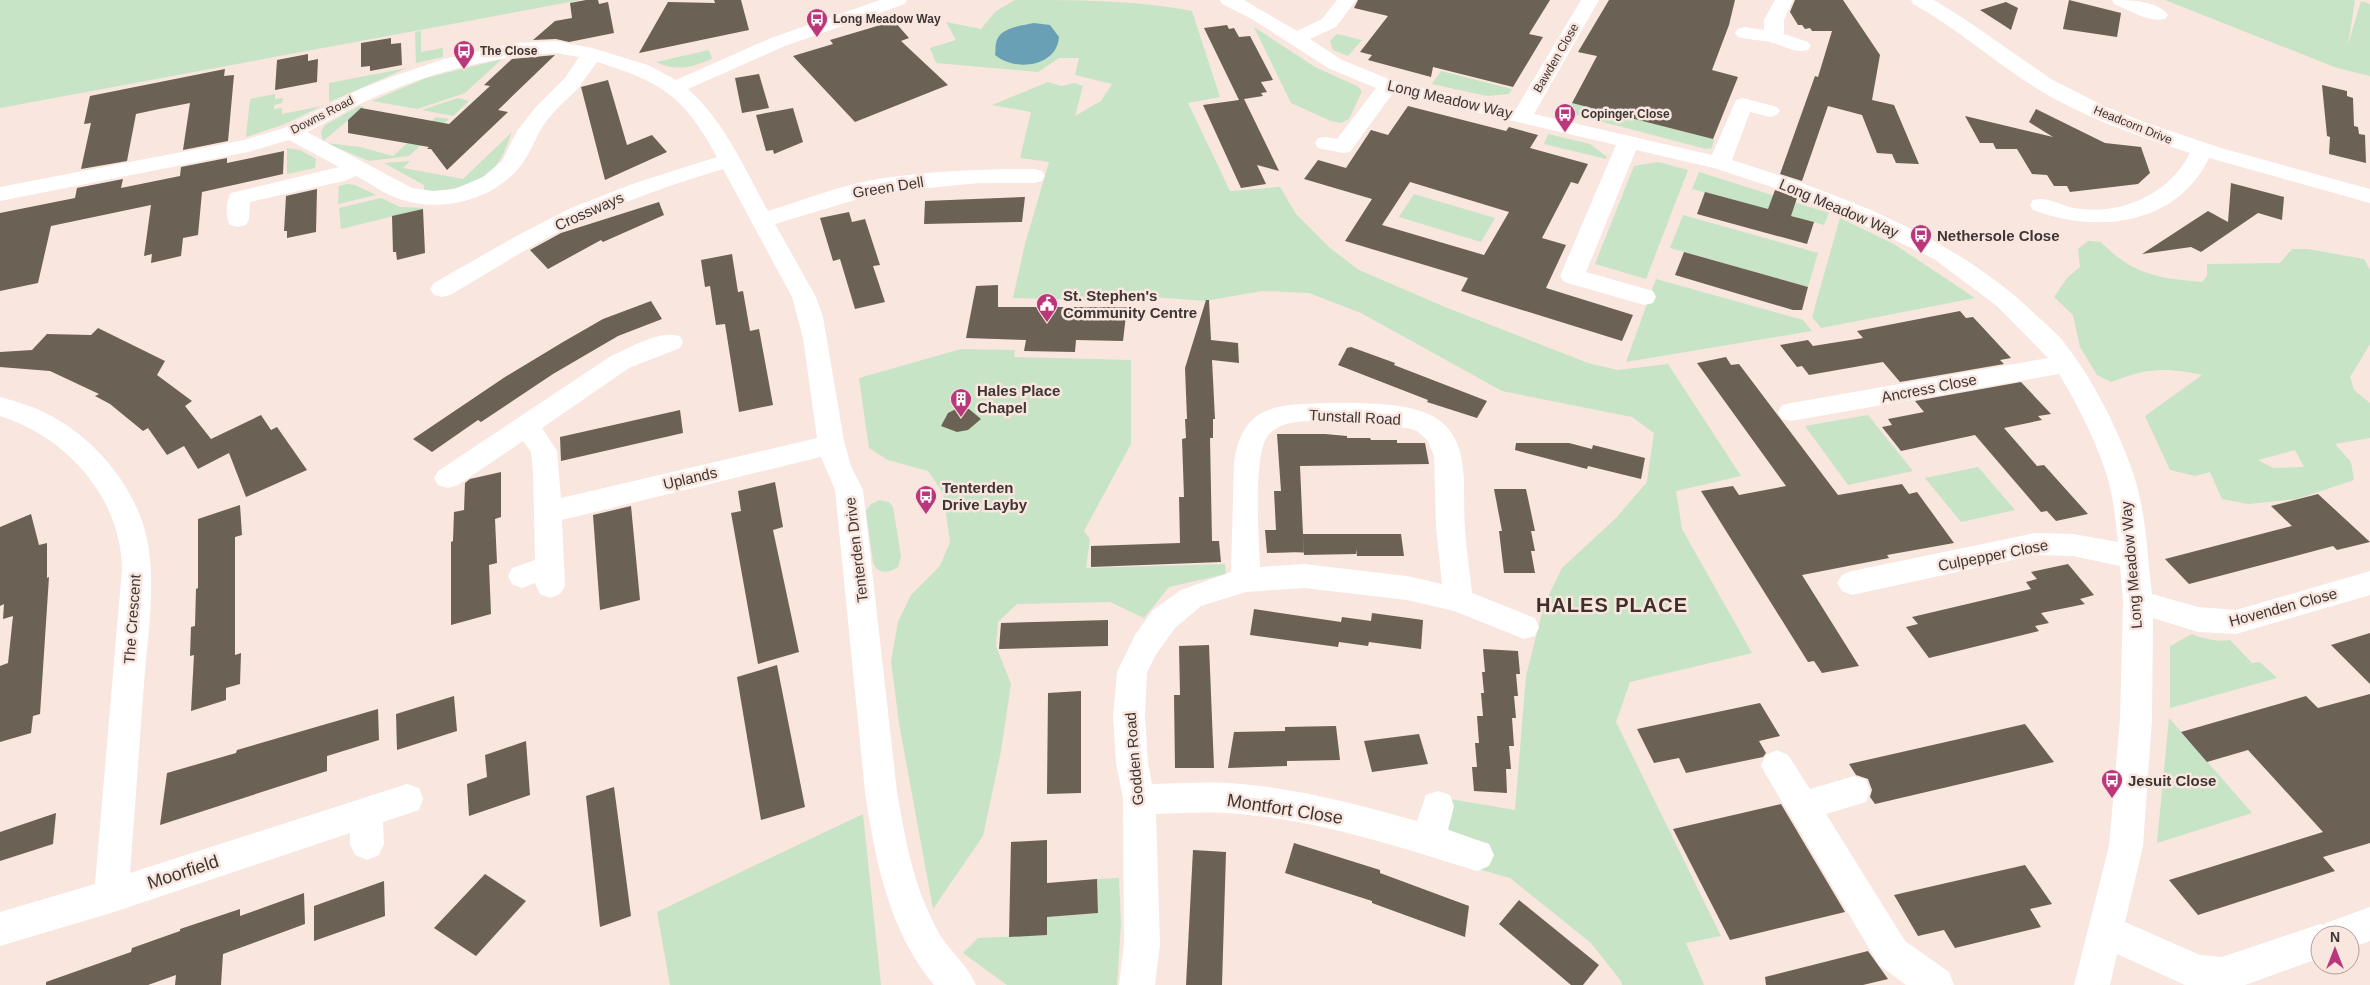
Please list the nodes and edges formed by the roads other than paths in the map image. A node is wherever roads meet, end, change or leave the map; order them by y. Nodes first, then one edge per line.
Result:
1 (898, 0) edge
2 (1229, 0) edge
3 (1347, 0) edge
4 (1590, 0) edge
5 (1784, 0) edge
6 (1920, 0) edge
7 (2121, 0) edge
8 (2158, 15) dead end
9 (1744, 33) dead end
10 (1774, 37) junction
11 (1296, 39) junction
12 (1800, 46) dead end
13 (592, 54) junction
14 (641, 69) joint
15 (1388, 86) junction
16 (674, 88) junction
17 (1770, 111) dead end
18 (1522, 116) junction
19 (291, 132) junction
20 (1629, 141) junction
21 (1326, 142) dead end
22 (2202, 150) junction
23 (730, 160) junction
24 (1720, 163) junction
25 (355, 166) junction
26 (1024, 172) dead end
27 (0, 194) edge
28 (2370, 196) edge
29 (2041, 205) dead end
30 (2100, 216) junction
31 (238, 220) dead end
32 (763, 220) junction
33 (2114, 236) dead end
34 (450, 282) dead end
35 (1644, 297) dead end
36 (658, 349) dead end
37 (2066, 364) junction
38 (0, 406) edge
39 (1791, 412) dead end
40 (527, 426) junction
41 (832, 444) junction
42 (448, 478) dead end
43 (549, 512) junction
44 (2134, 558) junction
45 (522, 576) dead end
46 (1246, 580) junction
47 (1852, 583) dead end
48 (2370, 583) edge
49 (1458, 600) junction
50 (2138, 601) junction
51 (1524, 627) dead end
52 (1777, 765) dead end
53 (1854, 791) dead end
54 (407, 798) dead end
55 (1139, 799) junction
56 (1438, 806) dead end
57 (1803, 806) junction
58 (1428, 840) junction
59 (1477, 855) dead end
60 (111, 896) junction
61 (0, 929) edge
62 (2105, 932) junction
63 (2310, 944) edge
64 (958, 985) edge
65 (1138, 985) edge
66 (1936, 985) edge
67 (2092, 985) edge

1 - 16 street
2 - 11 street, Long Meadow Way
3 - 11 street
4 - 18 street, Bawden Close
5 - 10 street
6 - 22 street, Headcorn Drive
7 - 8 street
9 - 10 street
10 - 12 street
11 - 15 street, Long Meadow Way
13 - 14 street, Downs Road
13 - 19 street, Downs Road
13 - 25 street
14 - 16 street, Tenterden Drive
15 - 18 street, Long Meadow Way
15 - 21 street
16 - 23 street, Tenterden Drive
17 - 24 street
18 - 20 street, Long Meadow Way
19 - 25 street
19 - 27 street, Downs Road
20 - 24 street, Long Meadow Way
20 - 35 street
22 - 28 street, Headcorn Drive
22 - 30 street
23 - 32 street, Tenterden Drive
23 - 34 street, Crossways
24 - 37 street, Long Meadow Way
25 - 31 street
26 - 32 street, Green Dell
29 - 30 street
30 - 33 street
32 - 41 street, Tenterden Drive
36 - 40 street
37 - 39 street, Ancress Close
37 - 44 street, Long Meadow Way
38 - 60 street, The Crescent
40 - 42 street
40 - 43 street
41 - 43 street, Uplands
41 - 64 street, Tenterden Drive
43 - 45 street
44 - 47 street, Culpepper Close
44 - 50 street, Long Meadow Way
46 - 49 street, Godden Road
46 - 49 street, Tunstall Road
46 - 55 street, Godden Road
48 - 50 street, Hovenden Close
49 - 51 street, Godden Road
50 - 62 street, Long Meadow Way
52 - 57 street
53 - 57 street
54 - 60 street, Moorfield
55 - 58 street, Montfort Close
55 - 65 street, Godden Road
56 - 58 street
57 - 66 street
58 - 59 street, Montfort Close
60 - 61 street, Moorfield
62 - 63 street
62 - 67 street, Long Meadow Way

